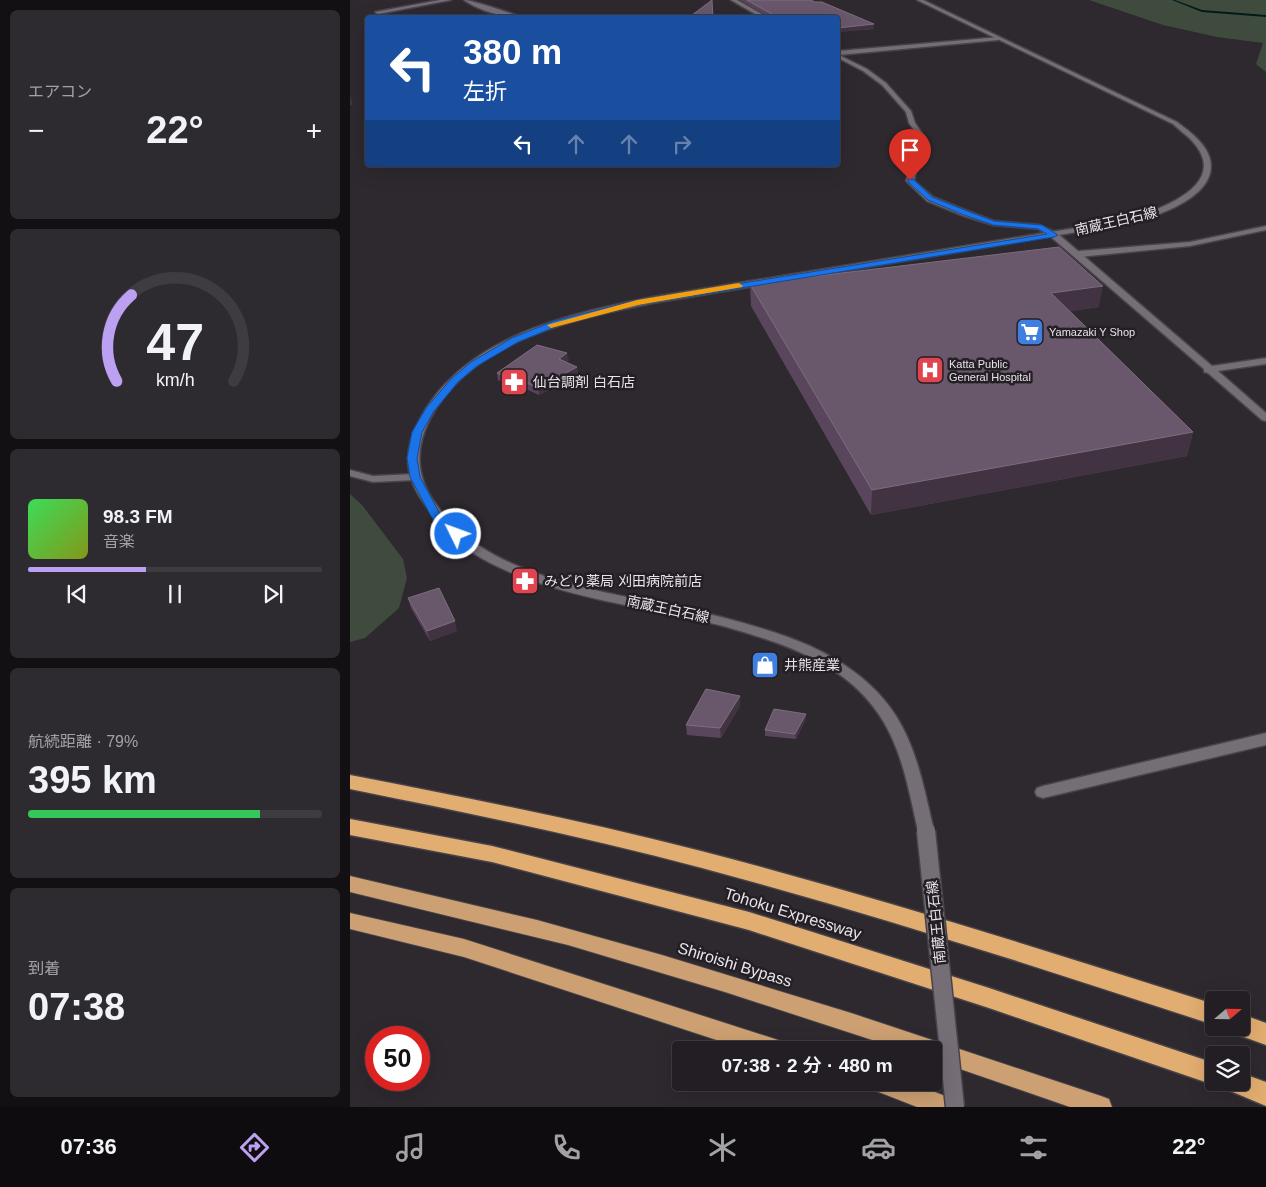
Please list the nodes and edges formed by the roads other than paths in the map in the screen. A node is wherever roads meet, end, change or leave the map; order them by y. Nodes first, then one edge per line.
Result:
1 (449, 0) edge
2 (466, 0) edge
3 (733, 0) edge
4 (919, 0) edge
5 (378, 12) dead end
6 (510, 15) edge
7 (761, 15) edge
8 (998, 38) junction
9 (840, 54) edge
10 (840, 55) edge
11 (1266, 228) edge
12 (1054, 235) junction
13 (1079, 254) junction
14 (1266, 361) edge
15 (1208, 370) junction
16 (1266, 418) edge
17 (350, 473) edge
18 (415, 477) junction
19 (1266, 739) edge
20 (350, 782) edge
21 (1043, 792) dead end
22 (350, 827) edge
23 (350, 884) edge
24 (350, 921) edge
25 (1205, 1012) edge
26 (1250, 1028) edge
27 (1266, 1034) edge
28 (750, 1041) edge
29 (1205, 1071) edge
30 (1250, 1088) edge
31 (903, 1091) edge
32 (1266, 1094) edge
33 (945, 1107) edge
34 (955, 1107) edge
35 (1101, 1107) edge

1 - 5 main road
2 - 6 main road
3 - 7 main road
4 - 8 main road, 南蔵王白石線
8 - 9 main road
8 - 12 main road, 南蔵王白石線
10 - 12 main road
11 - 13 main road
12 - 13 main road
12 - 18 main road, 南蔵王白石線
13 - 15 main road
14 - 15 main road
15 - 16 main road
17 - 18 main road
18 - 34 main road, 南蔵王白石線, bridge
19 - 21 main road
20 - 25 highway, Tohoku Expressway
22 - 29 highway, Tohoku Expressway
23 - 35 highway, Shiroishi Bypass
24 - 28 highway
26 - 27 highway
30 - 32 highway
31 - 33 highway

